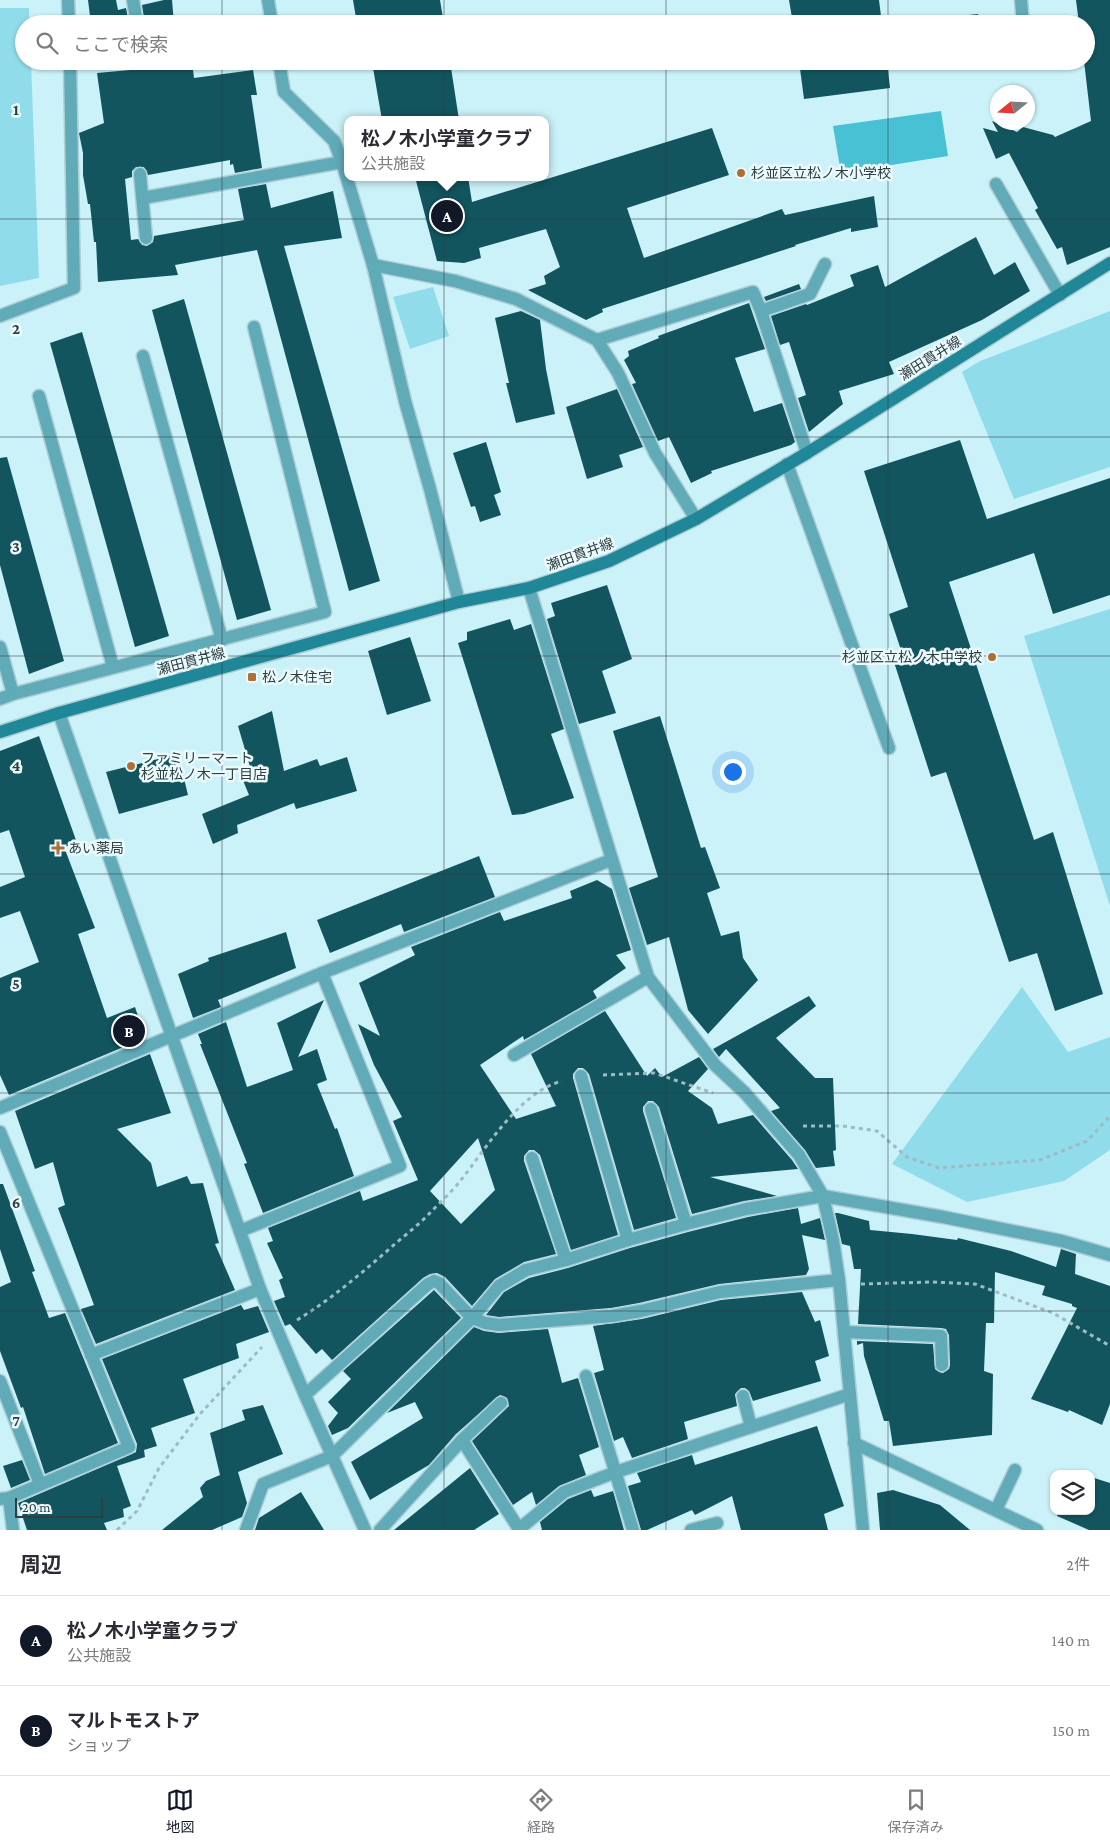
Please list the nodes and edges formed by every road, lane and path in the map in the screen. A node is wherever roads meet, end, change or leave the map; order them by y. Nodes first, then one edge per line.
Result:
1 (68, 0) edge
2 (133, 0) edge
3 (268, 0) edge
4 (1021, 0) edge
5 (69, 15) edge
6 (136, 15) edge
7 (270, 15) edge
8 (1022, 15) edge
9 (70, 70) edge
10 (280, 70) edge
11 (342, 162) junction
12 (344, 169) edge
13 (140, 174) dead end
14 (348, 181) edge
15 (996, 184) dead end
16 (143, 198) junction
17 (146, 238) dead end
18 (1110, 263) edge
19 (825, 264) dead end
20 (373, 265) junction
21 (1060, 295) junction
22 (761, 311) junction
23 (0, 316) edge
24 (254, 327) dead end
25 (597, 340) junction
26 (143, 356) dead end
27 (39, 396) dead end
28 (807, 453) junction
29 (787, 464) junction
30 (696, 519) junction
31 (528, 588) junction
32 (459, 602) junction
33 (222, 640) junction
34 (0, 646) edge
35 (113, 667) junction
36 (13, 694) junction
37 (0, 699) edge
38 (59, 713) junction
39 (0, 732) edge
40 (889, 748) dead end
41 (611, 860) junction
42 (322, 973) junction
43 (648, 977) junction
44 (172, 1036) junction
45 (514, 1055) dead end
46 (581, 1076) junction
47 (716, 1095) dead end
48 (0, 1108) edge
49 (651, 1110) dead end
50 (1110, 1116) edge
51 (775, 1128) junction
52 (0, 1132) edge
53 (532, 1158) dead end
54 (823, 1196) junction
55 (686, 1224) junction
56 (240, 1231) junction
57 (628, 1240) junction
58 (1110, 1255) edge
59 (566, 1260) junction
60 (839, 1280) junction
61 (260, 1289) junction
62 (472, 1318) junction
63 (278, 1331) junction
64 (844, 1332) junction
65 (1110, 1346) edge
66 (91, 1355) junction
67 (942, 1365) dead end
68 (586, 1376) dead end
69 (0, 1381) edge
70 (850, 1394) junction
71 (305, 1395) junction
72 (743, 1396) dead end
73 (501, 1403) dead end
74 (752, 1427) junction
75 (462, 1440) junction
76 (854, 1443) junction
77 (332, 1456) junction
78 (1015, 1470) dead end
79 (616, 1472) junction
80 (40, 1484) junction
81 (4, 1499) edge
82 (996, 1510) junction
83 (717, 1523) dead end
84 (13, 1530) edge
85 (117, 1530) edge
86 (246, 1530) edge
87 (365, 1530) edge
88 (380, 1530) edge
89 (519, 1530) edge
90 (633, 1530) edge
91 (691, 1530) edge
92 (863, 1530) edge
93 (1037, 1530) edge

1 - 5 street
2 - 6 street
3 - 7 street
4 - 8 street
9 - 23 street
10 - 11 street
11 - 12 street
11 - 16 street
13 - 16 street
14 - 20 street
15 - 21 street
16 - 17 street
18 - 21 main road, 瀬田貫井線
19 - 22 street
20 - 25 street
20 - 32 street
21 - 28 main road, 瀬田貫井線
22 - 25 street
22 - 28 street
24 - 33 street
25 - 30 street
26 - 33 street
27 - 35 street
28 - 29 main road, 瀬田貫井線
29 - 30 main road, 瀬田貫井線
29 - 40 street
30 - 31 main road, 瀬田貫井線
31 - 32 main road, 瀬田貫井線
31 - 41 street
32 - 38 main road, 瀬田貫井線
33 - 35 street
34 - 36 street
35 - 36 street
36 - 37 street
38 - 39 main road, 瀬田貫井線
38 - 44 street
41 - 42 street
41 - 43 street
42 - 44 street
42 - 56 street
43 - 45 street
43 - 51 street
44 - 48 street
44 - 56 street
46 - 47 path
46 - 57 street
46 - 63 path
49 - 55 street
50 - 51 path
51 - 54 street
52 - 66 street
53 - 59 street
54 - 55 street
54 - 58 street
54 - 60 street
55 - 57 street
56 - 61 street
57 - 59 street
59 - 62 street
60 - 62 street
60 - 64 street
60 - 65 path
61 - 63 street
61 - 66 street
62 - 71 street
62 - 77 street
63 - 71 street
63 - 85 path
64 - 67 street
64 - 70 street
66 - 80 street
68 - 79 street
69 - 80 street
70 - 74 street
70 - 76 street
71 - 77 street
72 - 74 street
73 - 75 street
74 - 79 street
75 - 88 street
75 - 89 street
76 - 82 street
76 - 92 street
77 - 86 street
77 - 87 street
78 - 82 street
79 - 89 street
79 - 90 street
80 - 81 street
81 - 84 street
82 - 93 street
83 - 91 street

